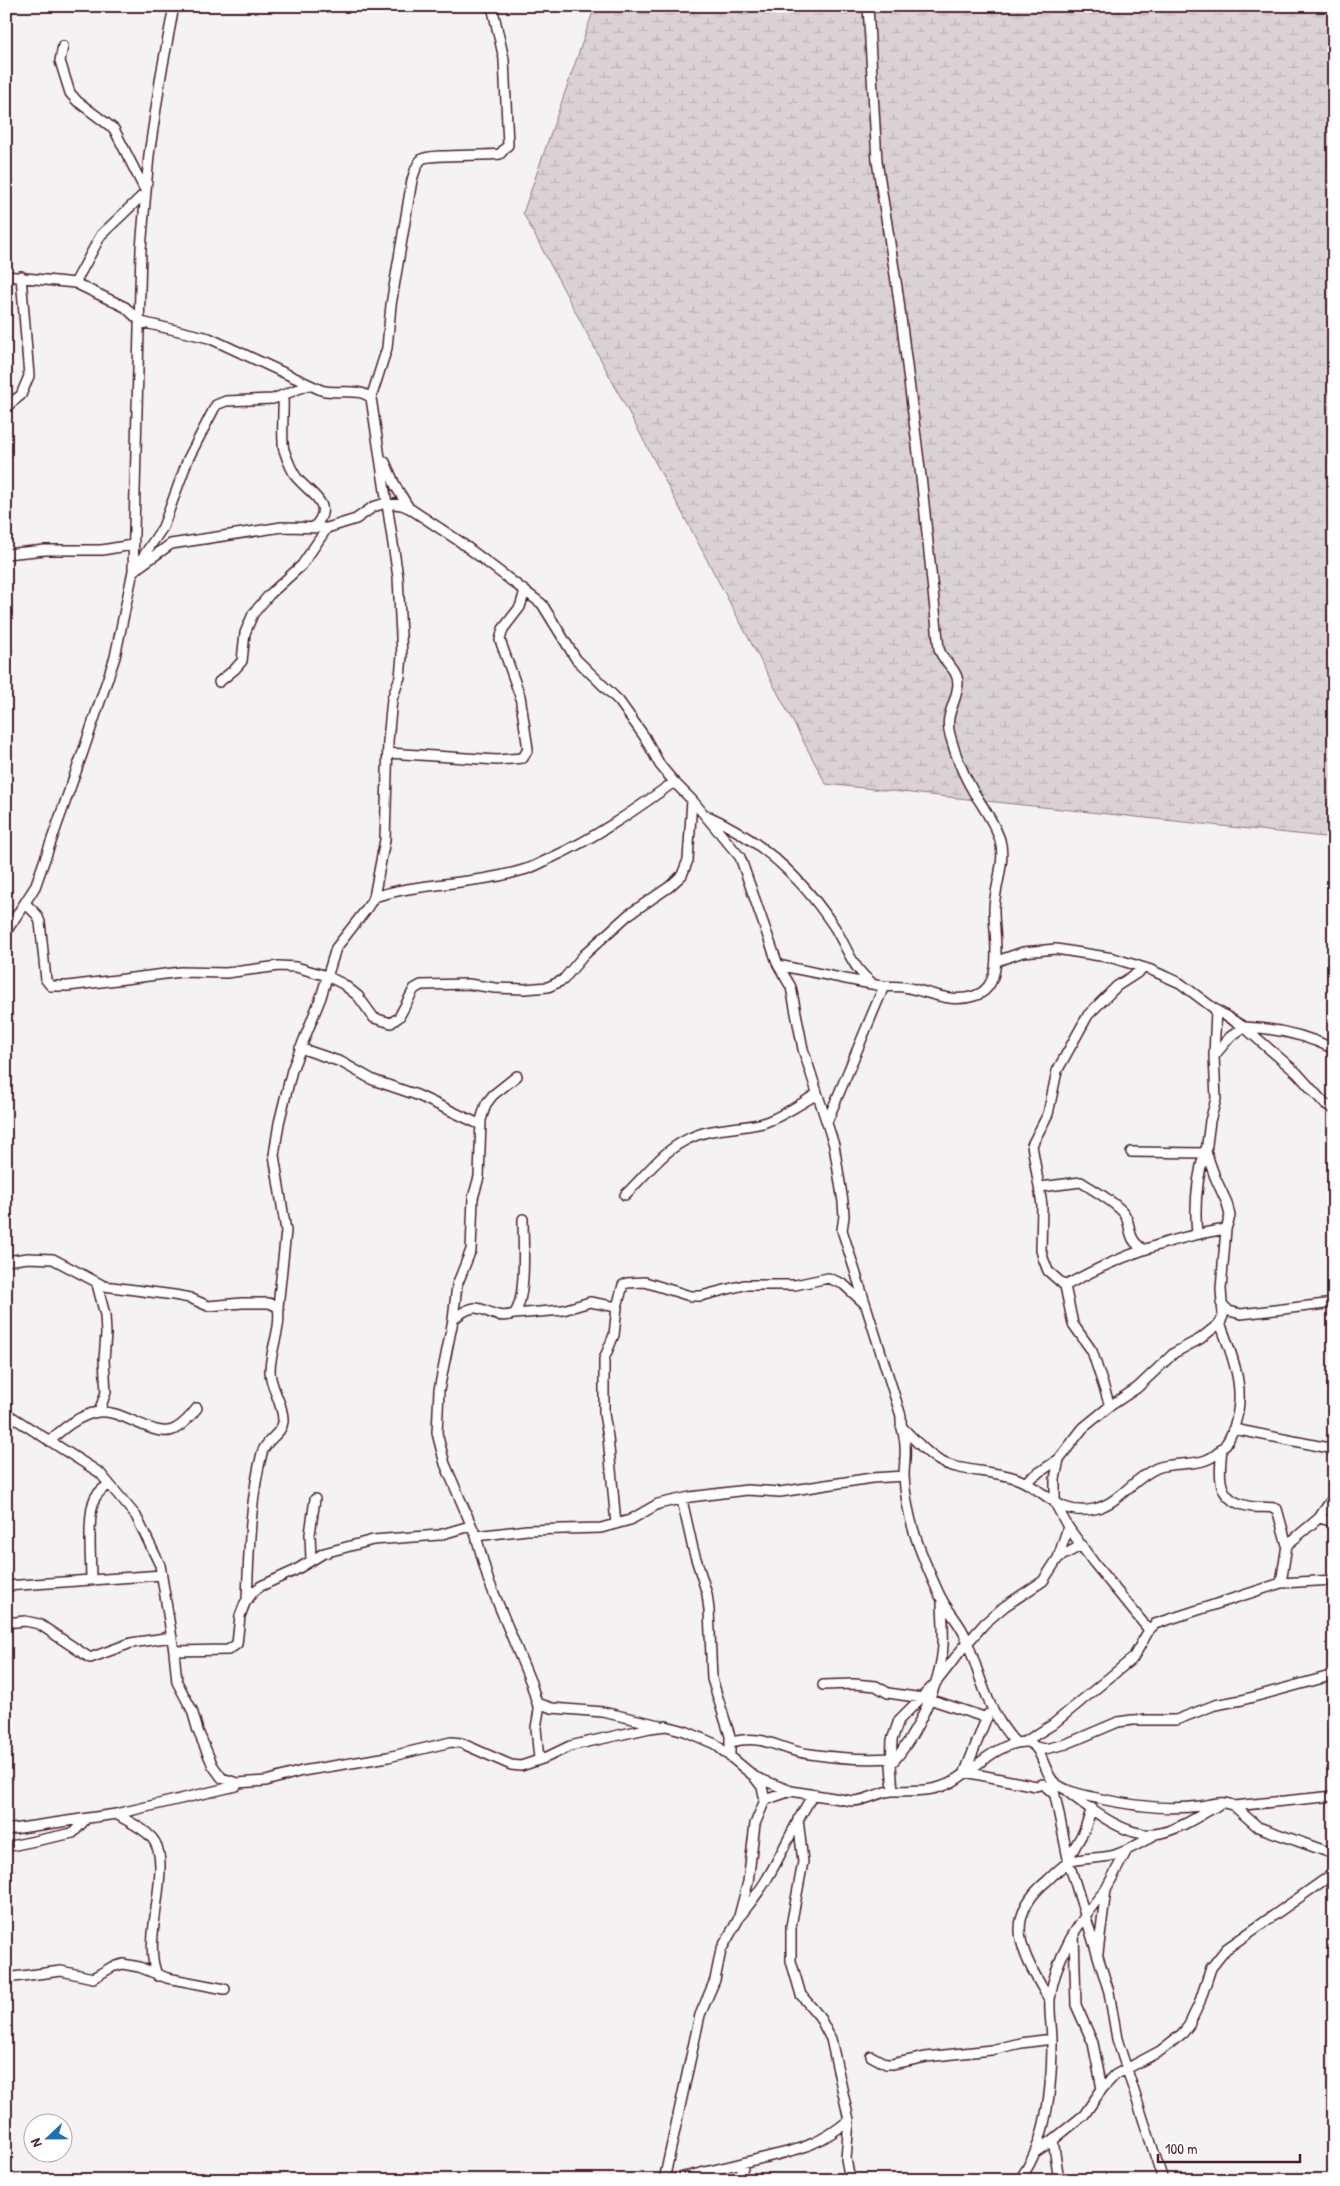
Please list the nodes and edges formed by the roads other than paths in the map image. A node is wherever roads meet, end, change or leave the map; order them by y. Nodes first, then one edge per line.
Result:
1 (174, 6) edge
2 (492, 6) edge
3 (868, 6) edge
4 (63, 46) dead end
5 (146, 192) junction
6 (6, 276) edge
7 (22, 276) junction
8 (75, 283) junction
9 (141, 322) junction
10 (308, 385) junction
11 (283, 396) junction
12 (371, 398) junction
13 (6, 407) edge
14 (380, 450) junction
15 (385, 503) junction
16 (409, 508) junction
17 (314, 528) junction
18 (327, 528) junction
19 (132, 545) junction
20 (6, 554) edge
21 (133, 571) junction
22 (525, 591) junction
23 (218, 682) dead end
24 (388, 753) junction
25 (674, 782) junction
26 (692, 800) junction
27 (704, 814) junction
28 (374, 897) junction
29 (26, 904) junction
30 (6, 932) edge
31 (997, 962) junction
32 (778, 966) junction
33 (1145, 968) junction
34 (327, 976) junction
35 (879, 985) junction
36 (1216, 1010) junction
37 (1244, 1027) junction
38 (300, 1048) junction
39 (1334, 1049) edge
40 (1214, 1056) junction
41 (517, 1076) dead end
42 (817, 1094) junction
43 (1334, 1109) edge
44 (827, 1122) junction
45 (481, 1125) junction
46 (1206, 1143) junction
47 (1131, 1152) dead end
48 (1204, 1153) junction
49 (1040, 1187) junction
50 (625, 1195) dead end
51 (523, 1219) dead end
52 (1226, 1229) junction
53 (1197, 1234) junction
54 (1143, 1249) junction
55 (6, 1261) edge
56 (97, 1284) junction
57 (1064, 1286) junction
58 (1221, 1303) junction
59 (1334, 1303) edge
60 (866, 1304) junction
61 (278, 1307) junction
62 (617, 1307) junction
63 (514, 1314) junction
64 (453, 1320) junction
65 (1220, 1323) junction
66 (1110, 1406) junction
67 (198, 1408) dead end
68 (99, 1412) junction
69 (6, 1413) edge
70 (900, 1425) junction
71 (1234, 1429) junction
72 (49, 1440) junction
73 (1222, 1448) junction
74 (1334, 1449) edge
75 (1059, 1459) junction
76 (904, 1476) junction
77 (1025, 1482) junction
78 (109, 1484) junction
79 (1334, 1496) edge
80 (315, 1499) dead end
81 (682, 1500) junction
82 (1055, 1503) junction
83 (1319, 1518) junction
84 (1334, 1522) edge
85 (616, 1524) junction
86 (470, 1526) junction
87 (1068, 1527) junction
88 (476, 1536) junction
89 (1082, 1545) junction
90 (1287, 1545) junction
91 (1058, 1558) junction
92 (311, 1560) junction
93 (162, 1575) junction
94 (91, 1580) junction
95 (1334, 1580) edge
96 (1281, 1583) junction
97 (6, 1586) edge
98 (942, 1599) junction
99 (247, 1600) junction
100 (6, 1623) edge
101 (1149, 1630) junction
102 (172, 1637) junction
103 (967, 1642) junction
104 (174, 1651) junction
105 (1334, 1675) edge
106 (934, 1685) junction
107 (823, 1686) dead end
108 (925, 1699) junction
109 (537, 1703) junction
110 (990, 1705) junction
111 (987, 1718) junction
112 (666, 1726) junction
113 (731, 1742) junction
114 (1026, 1742) junction
115 (1016, 1743) junction
116 (1036, 1747) junction
117 (730, 1757) junction
118 (539, 1759) junction
119 (891, 1761) junction
120 (965, 1772) junction
121 (755, 1777) junction
122 (1052, 1781) junction
123 (237, 1783) junction
124 (1066, 1790) junction
125 (791, 1791) junction
126 (893, 1791) junction
127 (1054, 1794) junction
128 (813, 1795) junction
129 (1334, 1796) edge
130 (765, 1800) junction
131 (1229, 1804) junction
132 (1092, 1808) junction
133 (116, 1814) junction
134 (798, 1818) junction
135 (86, 1819) junction
136 (6, 1830) edge
137 (1156, 1834) junction
138 (6, 1847) edge
139 (1127, 1850) junction
140 (1334, 1854) edge
141 (1068, 1861) junction
142 (1334, 1873) edge
143 (1106, 1889) junction
144 (1085, 1915) junction
145 (738, 1920) junction
146 (1074, 1933) junction
147 (1098, 1956) junction
148 (158, 1976) junction
149 (6, 1978) edge
150 (225, 1989) dead end
151 (1050, 2001) junction
152 (1052, 2040) junction
153 (871, 2056) dead end
154 (1125, 2068) junction
155 (1102, 2089) junction
156 (849, 2120) junction
157 (1054, 2140) junction
158 (1036, 2150) junction
159 (743, 2167) dead end
160 (664, 2180) edge
161 (670, 2180) edge
162 (739, 2180) edge
163 (850, 2180) edge
164 (1019, 2180) edge
165 (1059, 2180) edge
166 (1163, 2180) edge

1 - 5 street
2 - 12 street
3 - 31 street
4 - 5 street
5 - 8 street
5 - 9 street
6 - 7 street
7 - 8 street
7 - 13 street
8 - 9 street
9 - 10 street
9 - 19 street
10 - 11 street
10 - 12 street
11 - 17 street
11 - 21 street
12 - 14 street
14 - 15 street
14 - 16 street
15 - 16 street
15 - 18 street
15 - 24 street
16 - 22 street
17 - 18 street
17 - 21 street
18 - 23 street
19 - 20 street
19 - 21 street
21 - 29 street
22 - 24 street
22 - 25 street
24 - 28 street
25 - 26 street
25 - 28 street
26 - 27 street
26 - 34 street
27 - 32 street
27 - 35 street
28 - 34 street
29 - 30 street
29 - 34 street
31 - 33 street
31 - 35 street
32 - 35 street
32 - 42 street
33 - 36 street
33 - 49 street
34 - 38 street
35 - 44 street
36 - 37 street
36 - 40 street
37 - 39 street
37 - 40 street
37 - 43 street
38 - 45 street
38 - 61 street
40 - 46 street
41 - 45 street
42 - 44 street
42 - 50 street
44 - 60 street
45 - 64 street
46 - 48 street
46 - 52 street
47 - 48 street
48 - 53 street
49 - 54 street
49 - 57 street
51 - 63 street
52 - 53 street
52 - 58 street
53 - 54 street
54 - 57 street
55 - 56 street
56 - 61 street
56 - 68 street
57 - 66 street
58 - 59 street
58 - 65 street
60 - 62 street
60 - 70 street
61 - 99 street
62 - 63 street
62 - 85 street
63 - 64 street
64 - 86 street
65 - 66 street
65 - 71 street
66 - 75 street
67 - 68 street
68 - 72 street
69 - 72 street
70 - 76 street
70 - 77 street
71 - 73 street
71 - 74 street
72 - 78 street
73 - 82 street
73 - 90 street
75 - 77 street
75 - 82 street
76 - 81 street
76 - 98 street
77 - 82 street
78 - 93 street
78 - 94 street
79 - 83 street
80 - 92 street
81 - 85 street
81 - 113 street
82 - 87 street
83 - 84 street
83 - 90 street
85 - 88 street
86 - 88 street
86 - 92 street
87 - 89 street
87 - 91 street
88 - 109 street
89 - 91 street
89 - 101 street
90 - 96 street
91 - 103 street
92 - 99 street
93 - 94 street
93 - 102 street
94 - 97 street
95 - 96 street
96 - 101 street
98 - 103 street
98 - 106 street
99 - 104 street
100 - 102 street
101 - 114 street
102 - 104 street
103 - 106 street
103 - 110 street
104 - 123 street
105 - 116 street
106 - 108 street
107 - 108 street
108 - 111 street
108 - 119 street
108 - 119 street
109 - 112 street
109 - 118 street
110 - 111 street
110 - 115 street
111 - 120 street
112 - 117 street
112 - 118 street
113 - 117 street
113 - 119 street
114 - 115 street
114 - 116 street
115 - 120 street
116 - 122 street
117 - 121 street
118 - 123 street
119 - 126 street
120 - 126 street
120 - 127 street
121 - 125 street
121 - 130 street
122 - 124 street
122 - 127 street
123 - 133 street
124 - 131 street
124 - 132 street
125 - 128 street
125 - 130 street
126 - 128 street
127 - 141 street
128 - 134 street
129 - 131 street
130 - 145 street
131 - 137 street
131 - 140 street
132 - 137 street
132 - 141 street
133 - 135 street
133 - 148 street
134 - 145 street
134 - 156 street
135 - 136 street
135 - 138 street
137 - 139 street
139 - 141 street
139 - 143 street
141 - 144 street
141 - 151 street
142 - 154 street
143 - 144 street
143 - 147 street
144 - 146 street
144 - 147 street
145 - 160 street
146 - 151 street
146 - 155 street
147 - 154 street
148 - 149 street
148 - 150 street
151 - 152 street
152 - 153 street
152 - 158 street
154 - 155 street
154 - 166 street
155 - 157 street
156 - 161 street
156 - 163 street
157 - 158 street
157 - 165 street
158 - 164 street
159 - 162 street

